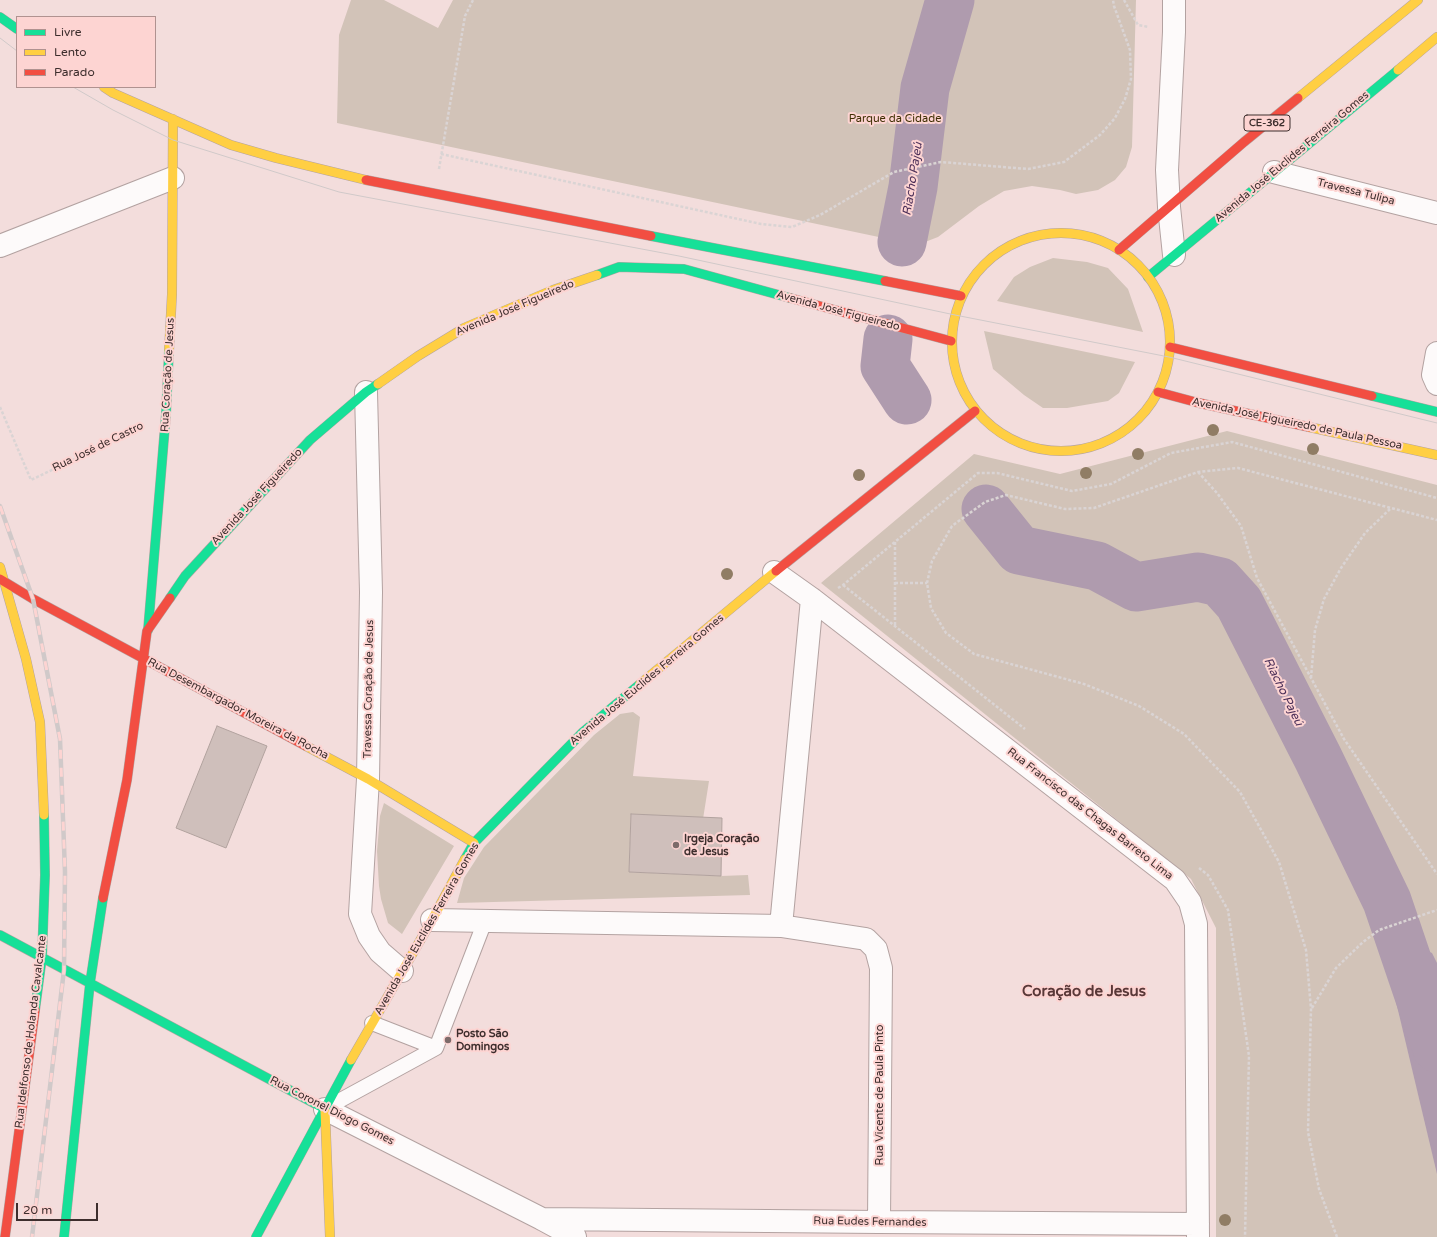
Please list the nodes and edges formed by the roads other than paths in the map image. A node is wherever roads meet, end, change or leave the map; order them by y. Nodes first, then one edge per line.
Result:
1 (1174, 0) edge
2 (1418, 0) edge
3 (0, 16) edge
4 (16, 28) edge
5 (1437, 37) edge
6 (106, 88) edge
7 (173, 119) junction
8 (1274, 172) junction
9 (173, 178) junction
10 (1169, 207) junction
11 (1437, 213) edge
12 (0, 246) edge
13 (1119, 250) junction
14 (1174, 255) junction
15 (1148, 277) junction
16 (961, 296) junction
17 (951, 341) junction
18 (1170, 347) junction
19 (1437, 353) edge
20 (1437, 384) edge
21 (366, 392) junction
22 (1158, 392) junction
23 (976, 411) junction
24 (1437, 412) edge
25 (1437, 455) edge
26 (0, 567) edge
27 (774, 572) junction
28 (3, 581) edge
29 (812, 599) junction
30 (148, 631) junction
31 (144, 659) junction
32 (368, 779) junction
33 (474, 843) junction
34 (432, 920) junction
35 (485, 921) junction
36 (781, 926) junction
37 (0, 935) edge
38 (42, 957) junction
39 (402, 971) junction
40 (90, 983) junction
41 (372, 1023) junction
42 (436, 1048) junction
43 (325, 1109) junction
44 (542, 1219) junction
45 (879, 1222) junction
46 (1198, 1231) edge
47 (5, 1237) edge
48 (64, 1237) edge
49 (256, 1237) edge
50 (330, 1237) edge
51 (575, 1237) edge

1 - 10 street
2 - 10 main road, CE-362
3 - 4 main road
5 - 8 main road, Avenida José Euclides Ferreira Gomes
6 - 7 main road
7 - 9 main road, Rua Coração de Jesus
7 - 16 main road
8 - 11 street, Travessa Tulipa
8 - 14 main road, Avenida José Euclides Ferreira Gomes
9 - 12 street
9 - 30 main road, Rua Coração de Jesus
10 - 13 main road, CE-362
10 - 14 street
13 - 15 main road
13 - 16 main road
14 - 15 main road, Avenida José Euclides Ferreira Gomes
15 - 18 main road
16 - 17 main road
17 - 21 main road, Avenida José Figueiredo
17 - 23 main road
18 - 22 main road
18 - 24 main road
19 - 20 street
21 - 30 main road, Avenida José Figueiredo
21 - 32 street, Travessa Coração de Jesus
22 - 23 main road
22 - 25 main road, Avenida José Figueiredo de Paula Pessoa
23 - 27 main road, Avenida José Euclides Ferreira Gomes
26 - 28 main road, Rua Idelfonso de Holanda Cavalcante
27 - 29 street, Rua Francisco das Chagas Barreto Lima
27 - 33 main road, Avenida José Euclides Ferreira Gomes
28 - 31 main road, Rua Desembargador Moreira da Rocha
28 - 38 main road, Rua Idelfonso de Holanda Cavalcante
29 - 36 street
29 - 46 street, Rua Francisco das Chagas Barreto Lima
30 - 31 main road, Avenida José Figueiredo
31 - 32 main road, Rua Desembargador Moreira da Rocha
31 - 40 main road
32 - 33 main road, Rua Desembargador Moreira da Rocha
32 - 39 street, Travessa Coração de Jesus
33 - 34 main road, Avenida José Euclides Ferreira Gomes
34 - 35 street, Rua Vicente de Paula Pinto
34 - 39 main road, Avenida José Euclides Ferreira Gomes
35 - 36 street, Rua Vicente de Paula Pinto
35 - 42 lane
36 - 45 street, Rua Vicente de Paula Pinto
37 - 38 main road
38 - 40 main road, Rua Coronel Diogo Gomes
38 - 47 main road, Rua Idelfonso de Holanda Cavalcante
39 - 41 main road, Avenida José Euclides Ferreira Gomes
40 - 43 main road, Rua Coronel Diogo Gomes
40 - 48 main road
41 - 42 lane
41 - 43 main road, Avenida José Euclides Ferreira Gomes
42 - 43 lane
43 - 44 street, Rua Coronel Diogo Gomes
43 - 49 main road, Avenida José Euclides Ferreira Gomes
43 - 50 main road
44 - 45 street, Rua Eudes Fernandes
44 - 51 street, Rua Coronel Diogo Gomes
45 - 46 street, Rua Eudes Fernandes

